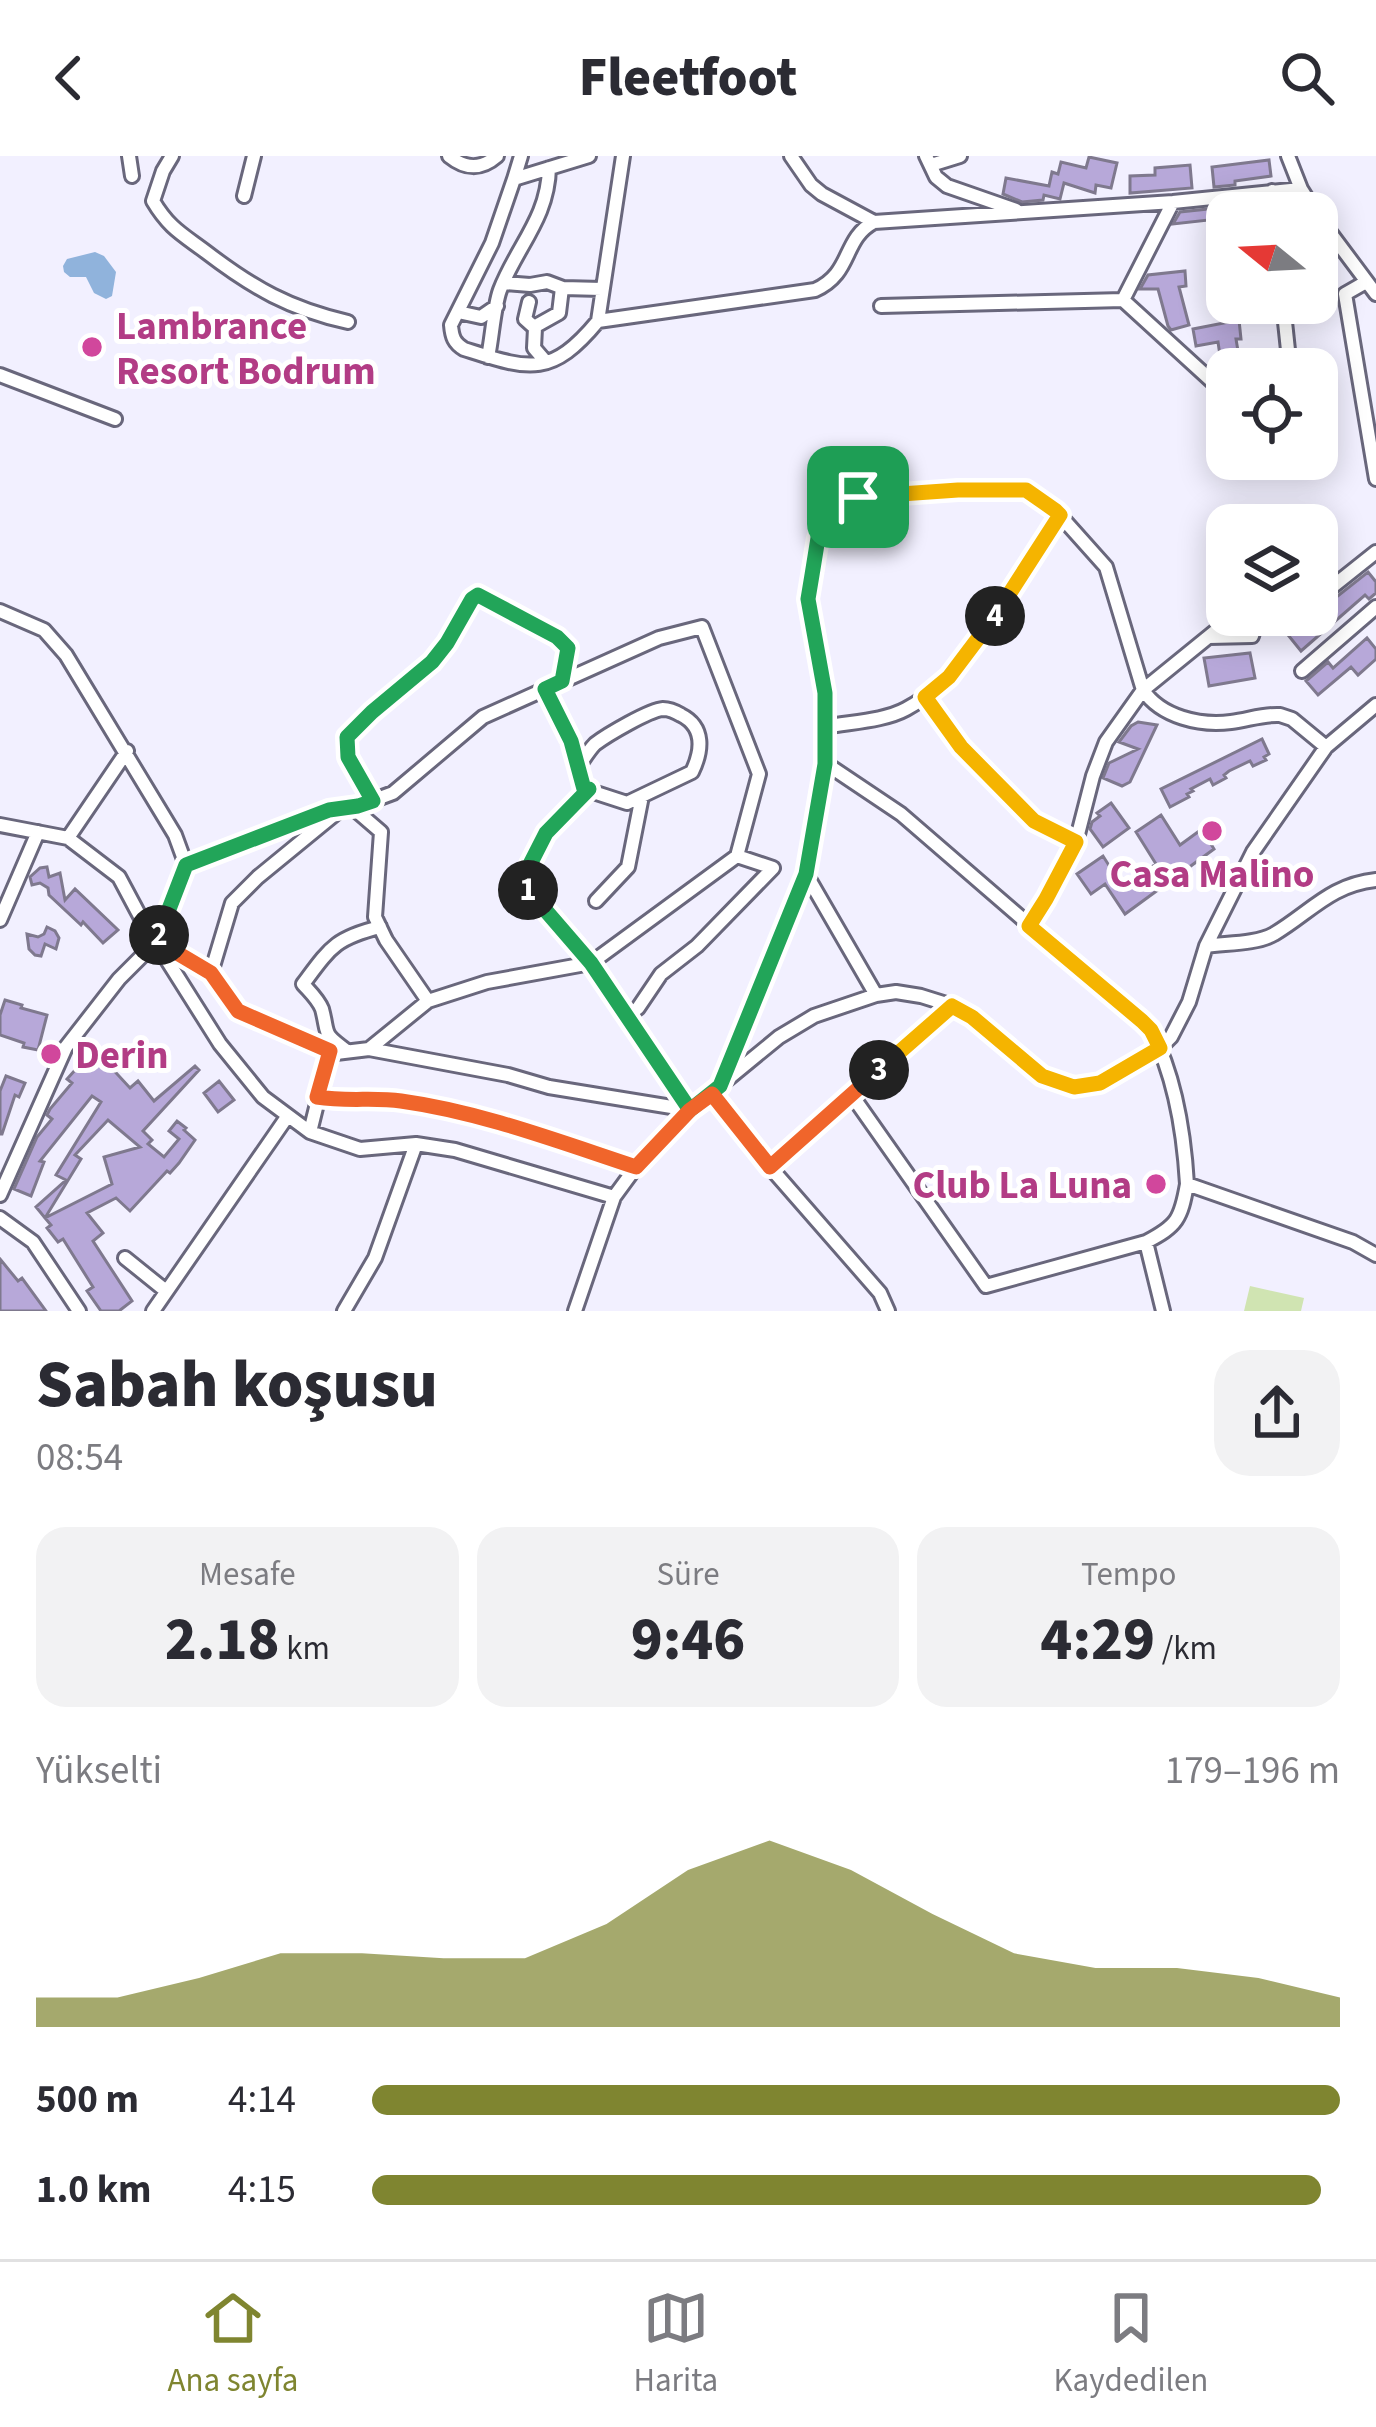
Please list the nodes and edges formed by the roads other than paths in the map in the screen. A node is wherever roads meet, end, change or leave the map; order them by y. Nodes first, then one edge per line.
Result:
1 (129, 156) edge
2 (172, 156) edge
3 (254, 156) edge
4 (449, 156) edge
5 (497, 156) edge
6 (521, 156) edge
7 (590, 156) edge
8 (623, 156) edge
9 (791, 156) edge
10 (959, 156) edge
11 (1288, 156) edge
12 (928, 160) edge
13 (550, 168) junction
14 (132, 176) dead end
15 (514, 179) junction
16 (1301, 189) junction
17 (1272, 191) joint
18 (1303, 192) edge
19 (244, 196) dead end
20 (1173, 202) junction
21 (1023, 213) junction
22 (874, 222) junction
23 (492, 243) junction
24 (1338, 244) edge
25 (521, 248) junction
26 (504, 283) junction
27 (562, 288) junction
28 (1371, 288) edge
29 (602, 289) junction
30 (1123, 300) junction
31 (529, 302) dead end
32 (497, 306) junction
33 (881, 306) dead end
34 (458, 311) junction
35 (598, 321) junction
36 (348, 322) dead end
37 (534, 327) junction
38 (488, 357) junction
39 (546, 362) junction
40 (0, 375) edge
41 (1206, 376) edge
42 (115, 418) dead end
43 (1374, 455) edge
44 (1376, 479) edge
45 (1060, 515) junction
46 (1376, 552) edge
47 (1338, 582) edge
48 (1376, 607) edge
49 (0, 611) edge
50 (1209, 637) dead end
51 (1302, 671) dead end
52 (562, 681) junction
53 (545, 689) junction
54 (1143, 690) junction
55 (925, 697) junction
56 (1376, 706) edge
57 (825, 727) junction
58 (1326, 748) junction
59 (127, 751) junction
60 (825, 764) junction
61 (578, 767) junction
62 (589, 789) junction
63 (642, 796) junction
64 (373, 801) junction
65 (347, 808) junction
66 (0, 825) edge
67 (38, 832) junction
68 (68, 838) junction
69 (1076, 842) junction
70 (737, 856) junction
71 (186, 865) junction
72 (806, 874) junction
73 (1376, 880) edge
74 (596, 901) dead end
75 (0, 920) edge
76 (1029, 926) junction
77 (380, 927) junction
78 (157, 941) junction
79 (1206, 946) junction
80 (591, 963) junction
81 (211, 973) junction
82 (877, 995) junction
83 (428, 1001) junction
84 (952, 1006) junction
85 (627, 1016) junction
86 (369, 1048) junction
87 (1160, 1048) junction
88 (330, 1051) junction
89 (348, 1052) junction
90 (716, 1090) junction
91 (851, 1094) junction
92 (317, 1097) junction
93 (690, 1110) junction
94 (286, 1117) junction
95 (310, 1132) junction
96 (416, 1144) junction
97 (636, 1167) junction
98 (770, 1167) junction
99 (1187, 1184) junction
100 (0, 1195) edge
101 (614, 1197) junction
102 (0, 1218) edge
103 (1146, 1242) junction
104 (1376, 1256) edge
105 (124, 1258) dead end
106 (166, 1291) junction
107 (79, 1311) edge
108 (153, 1311) edge
109 (344, 1311) edge
110 (575, 1311) edge
111 (888, 1311) edge
112 (1163, 1311) edge

1 - 14 street
2 - 36 street
3 - 19 street
4 - 5 street
6 - 15 street
7 - 13 street
8 - 29 street
9 - 22 street
10 - 12 street
11 - 16 street
12 - 21 street
13 - 15 street
13 - 25 street
15 - 23 street
16 - 17 street
16 - 18 street
17 - 20 street
20 - 21 street
20 - 30 street
21 - 22 street
22 - 35 street
23 - 25 street
23 - 34 street
24 - 28 street
25 - 26 street
26 - 27 street
26 - 32 street
27 - 29 street
27 - 37 street
28 - 43 street
29 - 35 street
30 - 33 street
30 - 41 street
31 - 37 street
32 - 34 street
32 - 38 street
34 - 38 street
35 - 39 street
37 - 39 street
38 - 39 street
40 - 42 street
43 - 44 street
45 - 54 street
45 - 55 street
45 - 57 street
46 - 47 street
48 - 51 street
49 - 59 street
50 - 54 street
52 - 53 street
52 - 64 street
52 - 70 street
53 - 61 street
53 - 64 street
54 - 58 street
54 - 69 street
55 - 57 street
55 - 69 street
56 - 58 street
57 - 60 street
58 - 79 street
59 - 68 street
59 - 71 street
60 - 72 street
60 - 76 street
61 - 62 street
61 - 63 street
62 - 63 street
62 - 80 street
63 - 74 street
64 - 65 street
65 - 71 street
65 - 77 street
65 - 81 street
66 - 67 street
67 - 68 street
67 - 75 street
68 - 78 street
69 - 76 street
70 - 80 street
70 - 85 street
71 - 78 street
72 - 82 street
72 - 90 street
73 - 79 street
76 - 87 street
77 - 83 street
77 - 89 street
78 - 81 street
78 - 94 street
78 - 100 street
79 - 87 street
80 - 83 street
80 - 85 street
81 - 88 street
82 - 84 street
82 - 90 street
83 - 86 street
84 - 87 street
84 - 91 street
85 - 93 street
86 - 89 street
86 - 93 street
87 - 99 street
88 - 89 street
88 - 92 street
90 - 93 street
90 - 98 street
91 - 98 street
91 - 103 street
92 - 95 street
92 - 97 street
93 - 97 street
94 - 95 street
94 - 106 street
95 - 96 street
96 - 101 street
96 - 109 street
97 - 101 street
98 - 111 street
99 - 103 street
99 - 104 street
101 - 110 street
102 - 107 street
103 - 112 street
105 - 106 street
106 - 108 street

